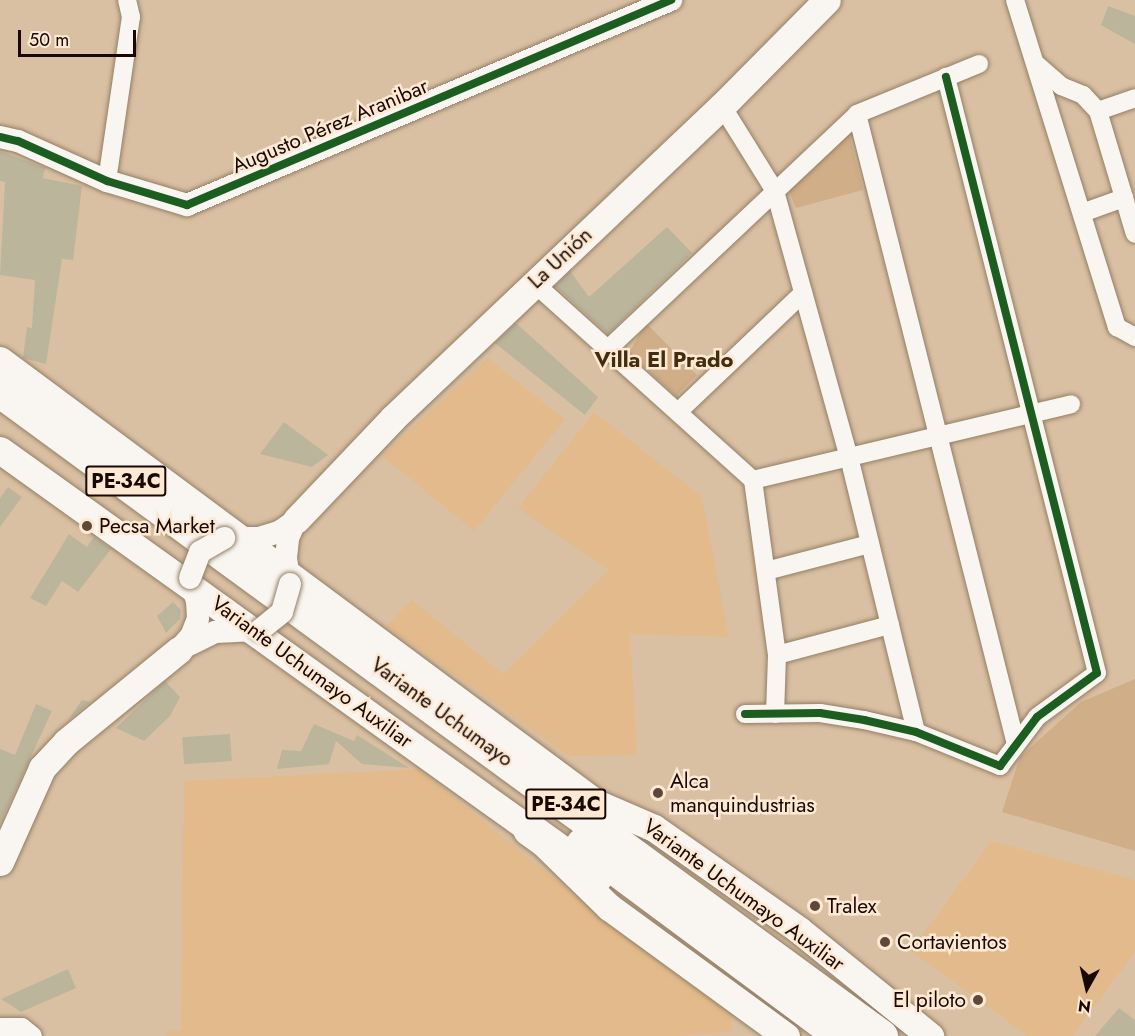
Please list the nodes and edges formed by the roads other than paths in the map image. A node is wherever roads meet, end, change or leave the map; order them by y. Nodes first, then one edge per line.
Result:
1 (127, 0) edge
2 (671, 0) edge
3 (827, 0) edge
4 (1015, 0) edge
5 (1034, 62) junction
6 (979, 64) dead end
7 (946, 77) junction
8 (1135, 98) edge
9 (722, 106) junction
10 (1098, 111) junction
11 (856, 114) junction
12 (0, 137) edge
13 (107, 181) junction
14 (775, 191) junction
15 (1124, 198) junction
16 (1082, 213) junction
17 (1135, 234) edge
18 (534, 283) junction
19 (803, 293) junction
20 (1135, 337) edge
21 (608, 349) junction
22 (0, 360) edge
23 (0, 391) edge
24 (1071, 404) dead end
25 (678, 412) junction
26 (1031, 414) junction
27 (0, 417) edge
28 (938, 436) junction
29 (0, 450) edge
30 (849, 457) junction
31 (753, 480) junction
32 (296, 520) junction
33 (231, 538) junction
34 (870, 544) junction
35 (766, 571) junction
36 (290, 580) junction
37 (190, 581) junction
38 (890, 625) junction
39 (257, 631) junction
40 (178, 650) junction
41 (777, 655) junction
42 (745, 714) dead end
43 (775, 714) junction
44 (916, 732) junction
45 (1016, 744) junction
46 (596, 803) junction
47 (530, 830) junction
48 (0, 862) edge
49 (0, 1027) edge
50 (33, 1036) edge
51 (786, 1036) edge
52 (829, 1036) edge
53 (841, 1036) edge
54 (881, 1036) edge
55 (903, 1036) edge
56 (930, 1036) edge

1 - 13 street
2 - 13 street, Augusto Pérez Aranibar
3 - 9 main road, La Unión
4 - 5 street
5 - 10 street
5 - 16 street
6 - 7 street
7 - 11 street
7 - 26 street
8 - 10 street
9 - 14 street
9 - 18 main road, La Unión
10 - 15 street
11 - 14 street
11 - 28 street
12 - 13 street, Augusto Pérez Aranibar
14 - 19 street
14 - 21 street
15 - 16 street
15 - 17 street
16 - 20 street
18 - 21 street
18 - 32 main road, La Unión
19 - 25 street
19 - 30 street
21 - 25 street
22 - 33 main road, Variante Uchumayo Auxiliar
23 - 54 highway, Variante Uchumayo / PE-34C
24 - 26 street
25 - 31 street
26 - 28 street
26 - 45 street
27 - 53 highway, Variante Uchumayo / PE-34C
28 - 30 street
28 - 45 street
29 - 37 main road, Variante Uchumayo Auxiliar
30 - 31 street
30 - 34 street
31 - 35 street
32 - 33 street, La Unión
32 - 36 street, La Unión
33 - 36 main road, Variante Uchumayo Auxiliar
33 - 37 street, bridge
34 - 35 street
34 - 38 street
35 - 41 street
36 - 39 street, bridge
36 - 46 main road, Variante Uchumayo Auxiliar
37 - 39 main road, Variante Uchumayo Auxiliar
37 - 40 street
38 - 41 street
38 - 44 street
39 - 40 street
39 - 47 main road, Variante Uchumayo Auxiliar
40 - 48 main road
41 - 43 street
42 - 43 street
43 - 44 street
44 - 45 street
46 - 55 highway
46 - 56 main road, Variante Uchumayo Auxiliar
47 - 51 main road, Variante Uchumayo Auxiliar
47 - 52 highway
49 - 50 street

